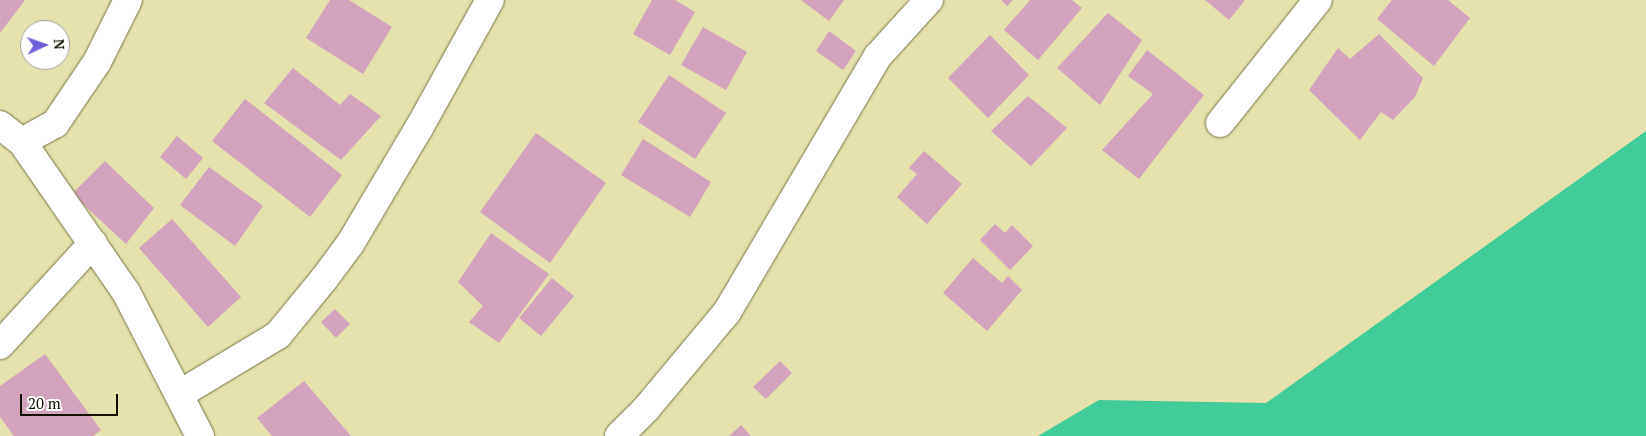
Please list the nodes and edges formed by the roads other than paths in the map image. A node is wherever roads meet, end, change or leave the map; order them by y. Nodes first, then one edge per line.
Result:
1 (128, 0) edge
2 (490, 0) edge
3 (929, 0) edge
4 (1318, 0) edge
5 (1220, 123) dead end
6 (0, 125) edge
7 (22, 142) junction
8 (93, 243) junction
9 (0, 345) edge
10 (180, 394) junction
11 (200, 436) edge
12 (619, 436) edge

1 - 7 street
2 - 10 street
3 - 12 street
4 - 5 street
6 - 7 street
7 - 8 street
8 - 9 street
8 - 10 street
10 - 11 street

